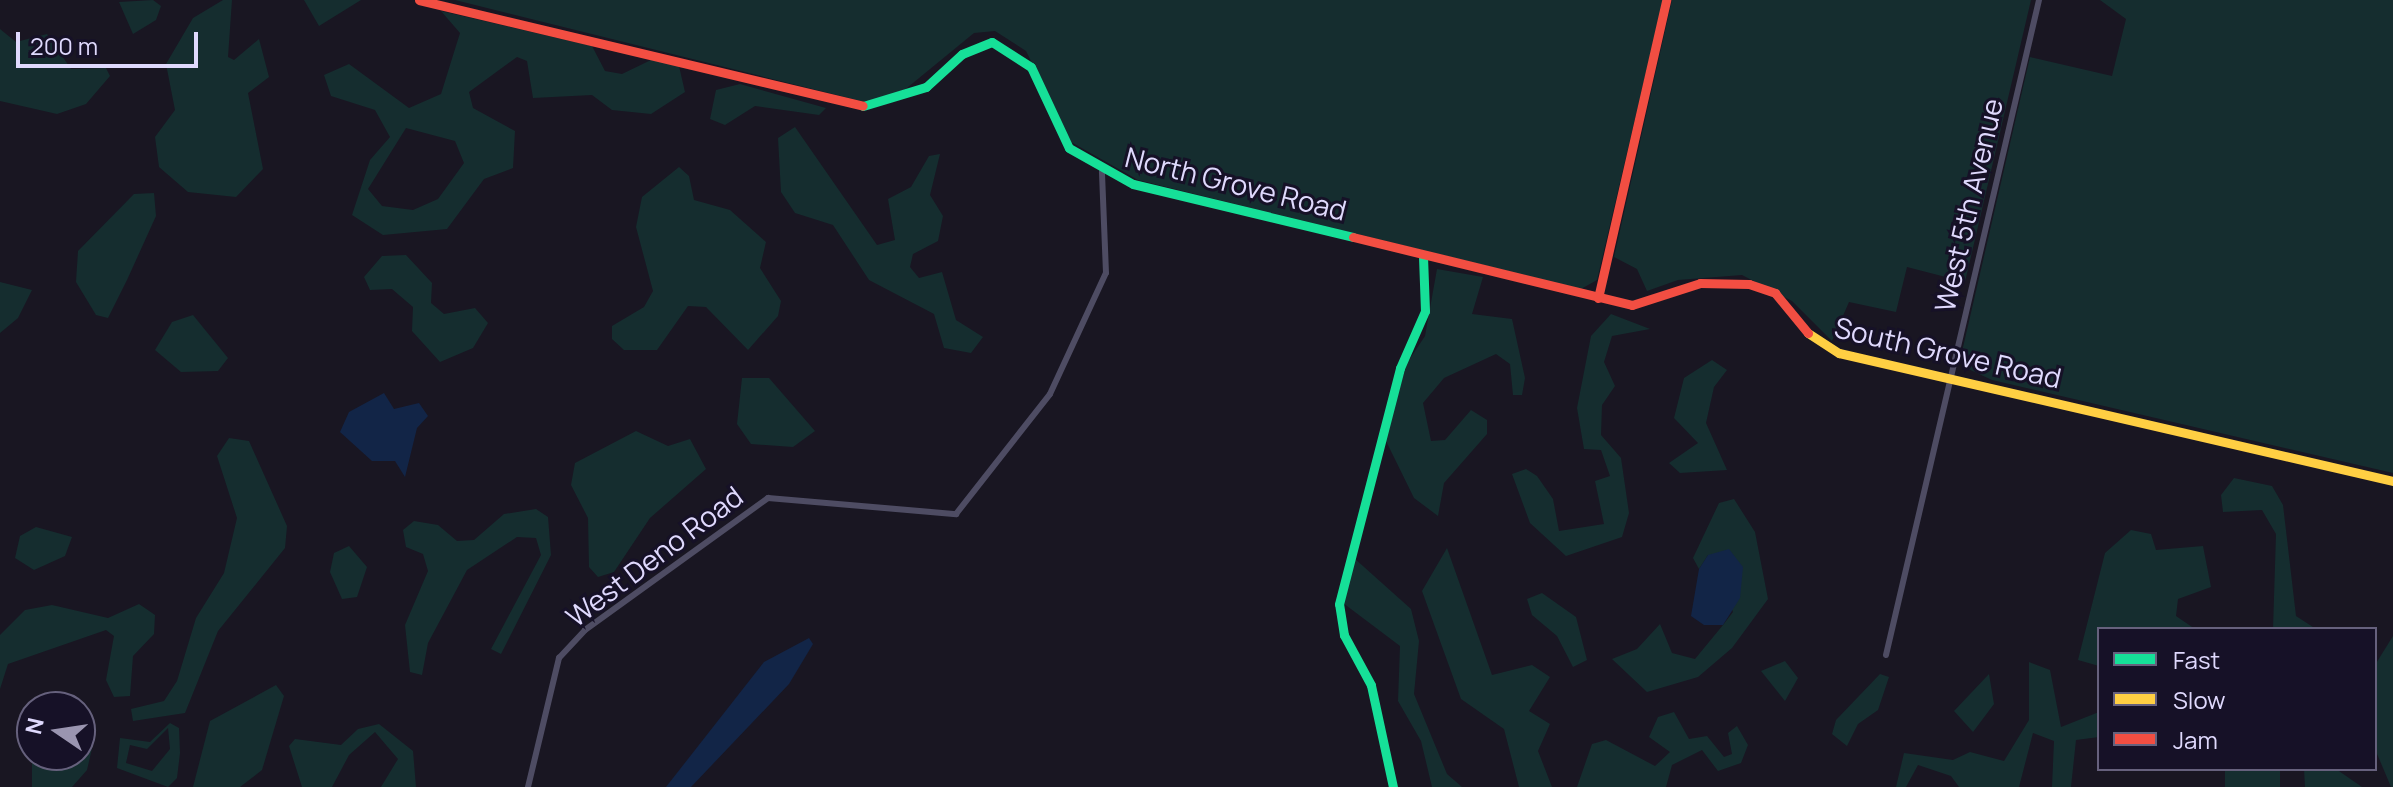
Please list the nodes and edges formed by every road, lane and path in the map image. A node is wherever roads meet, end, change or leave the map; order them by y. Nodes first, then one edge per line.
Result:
1 (419, 0) edge
2 (1666, 0) edge
3 (2039, 0) edge
4 (1102, 172) junction
5 (1423, 256) junction
6 (1598, 298) junction
7 (1951, 375) junction
8 (2393, 481) edge
9 (1886, 655) dead end
10 (528, 787) edge
11 (1393, 787) edge

1 - 4 street, North Grove Road
2 - 6 street
3 - 7 street, West 5th Avenue
4 - 5 street, North Grove Road
4 - 10 street, West Deno Road
5 - 6 street, South Grove Road
5 - 11 street
6 - 7 street, South Grove Road
7 - 8 street, South Grove Road
7 - 9 street, West 5th Avenue

